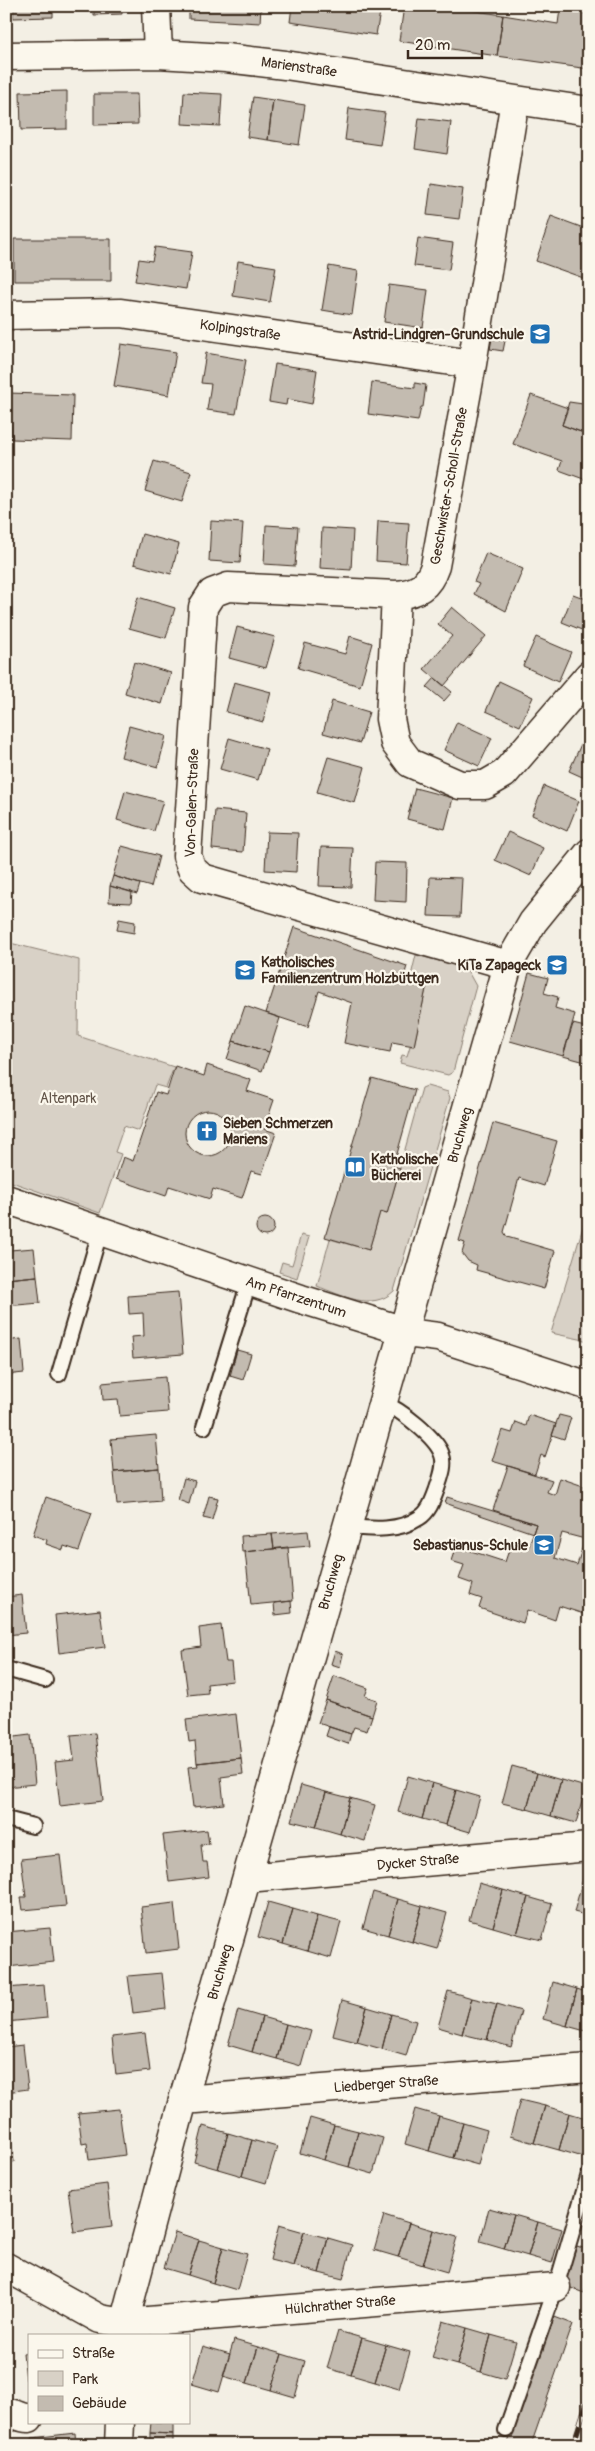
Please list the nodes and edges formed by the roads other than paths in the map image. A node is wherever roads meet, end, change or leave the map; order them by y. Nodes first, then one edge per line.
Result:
1 (156, 6) edge
2 (158, 54) junction
3 (6, 56) edge
4 (515, 100) junction
5 (589, 111) edge
6 (6, 315) edge
7 (472, 364) junction
8 (396, 595) junction
9 (589, 675) edge
10 (589, 853) edge
11 (508, 966) junction
12 (6, 1199) edge
13 (100, 1232) junction
14 (249, 1282) junction
15 (403, 1331) junction
16 (59, 1374) dead end
17 (589, 1386) edge
18 (383, 1402) junction
19 (204, 1427) dead end
20 (347, 1527) junction
21 (6, 1669) edge
22 (45, 1680) dead end
23 (6, 1819) edge
24 (33, 1826) dead end
25 (589, 1847) edge
26 (247, 1878) junction
27 (589, 2068) edge
28 (183, 2100) junction
29 (589, 2174) edge
30 (6, 2267) edge
31 (556, 2287) junction
32 (124, 2329) edge
33 (6, 2413) edge
34 (28, 2418) edge
35 (120, 2424) edge
36 (506, 2430) dead end
37 (119, 2445) edge

1 - 2 street
2 - 3 street, Marienstraße
2 - 4 street, Marienstraße
4 - 5 street, Marienstraße
4 - 7 street, Geschwister-Scholl-Straße
6 - 7 street, Kolpingstraße
7 - 8 street, Geschwister-Scholl-Straße
8 - 9 street
8 - 11 street, Von-Galen-Straße
10 - 11 street, Bruchweg
11 - 15 street, Bruchweg
12 - 13 street, Am Pfarrzentrum
13 - 14 street, Am Pfarrzentrum
13 - 16 lane
14 - 15 street, Am Pfarrzentrum
14 - 19 lane
15 - 17 street, Am Pfarrzentrum
15 - 18 street, Bruchweg
18 - 20 street, Bruchweg
18 - 20 lane
20 - 26 street, Bruchweg
21 - 22 lane
23 - 24 lane
25 - 26 street, Dycker Straße
26 - 28 street, Bruchweg
27 - 28 street, Liedberger Straße
28 - 32 street, Bruchweg
29 - 31 lane
30 - 32 street, Hülchrather Straße
31 - 32 street, Hülchrather Straße
31 - 36 lane
33 - 34 street
35 - 37 street

